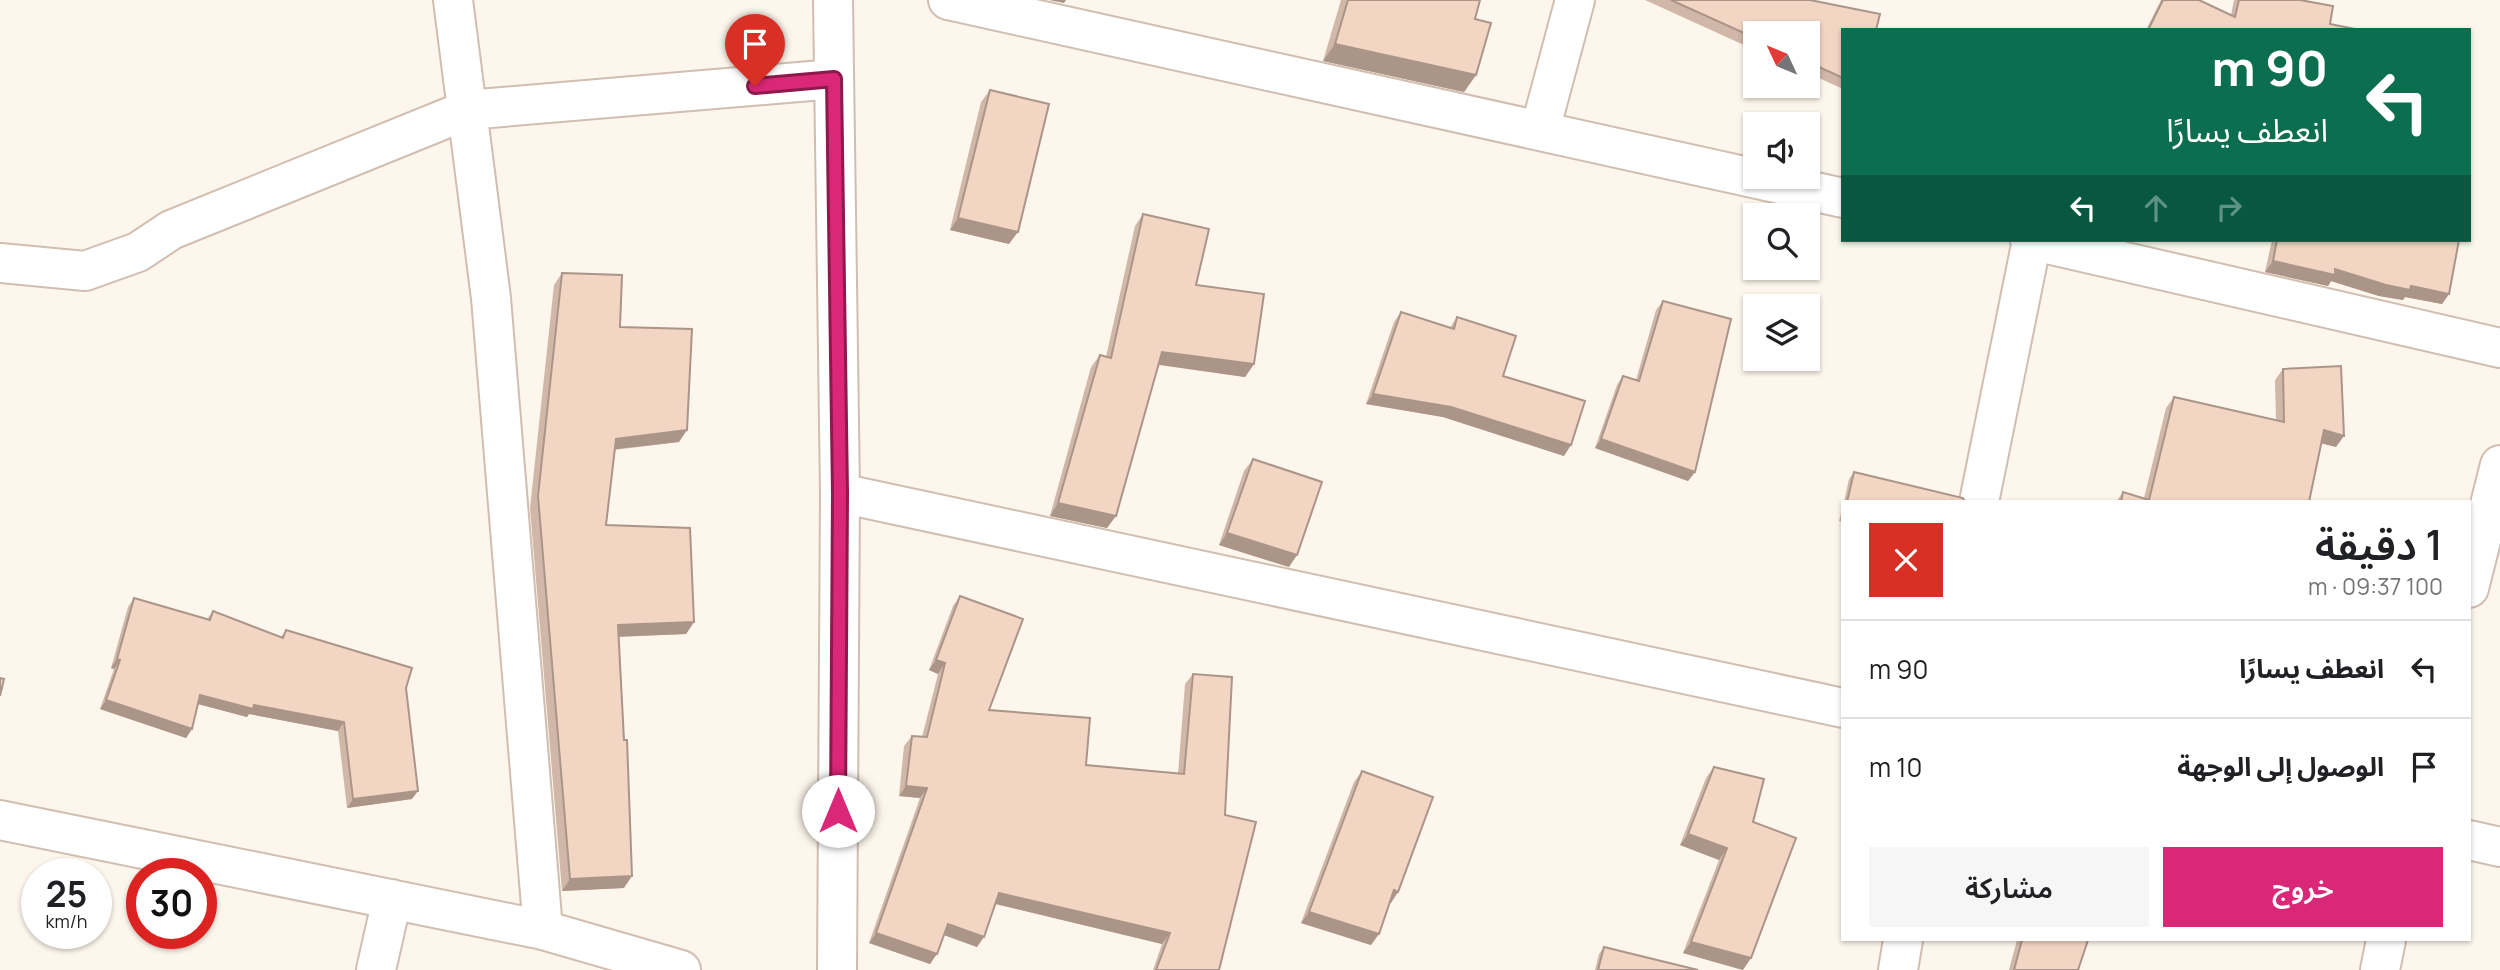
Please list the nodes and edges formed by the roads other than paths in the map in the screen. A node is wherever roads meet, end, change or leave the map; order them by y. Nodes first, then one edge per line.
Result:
1 (453, 0) edge
2 (833, 0) edge
3 (948, 0) edge
4 (1575, 0) edge
5 (834, 79) junction
6 (467, 110) junction
7 (1540, 130) junction
8 (1841, 198) edge
9 (2031, 242) edge
10 (2040, 242) edge
11 (0, 263) edge
12 (2500, 348) edge
13 (2500, 465) edge
14 (840, 493) junction
15 (1979, 500) edge
16 (2471, 580) edge
17 (1841, 708) edge
18 (0, 820) edge
19 (2471, 840) edge
20 (2500, 847) edge
21 (391, 899) junction
22 (543, 930) junction
23 (1903, 941) edge
24 (2386, 941) edge
25 (376, 970) edge
26 (681, 970) edge
27 (837, 970) edge
28 (1898, 970) edge
29 (2380, 970) edge

1 - 6 street
2 - 5 street
3 - 7 street
4 - 7 street
5 - 6 street
5 - 14 street
6 - 11 street
6 - 22 street
7 - 8 street
9 - 15 street
10 - 12 street
13 - 16 street
14 - 17 street
14 - 27 street
18 - 21 street
19 - 20 street
21 - 22 street
21 - 25 street
22 - 26 street
23 - 28 street
24 - 29 street

